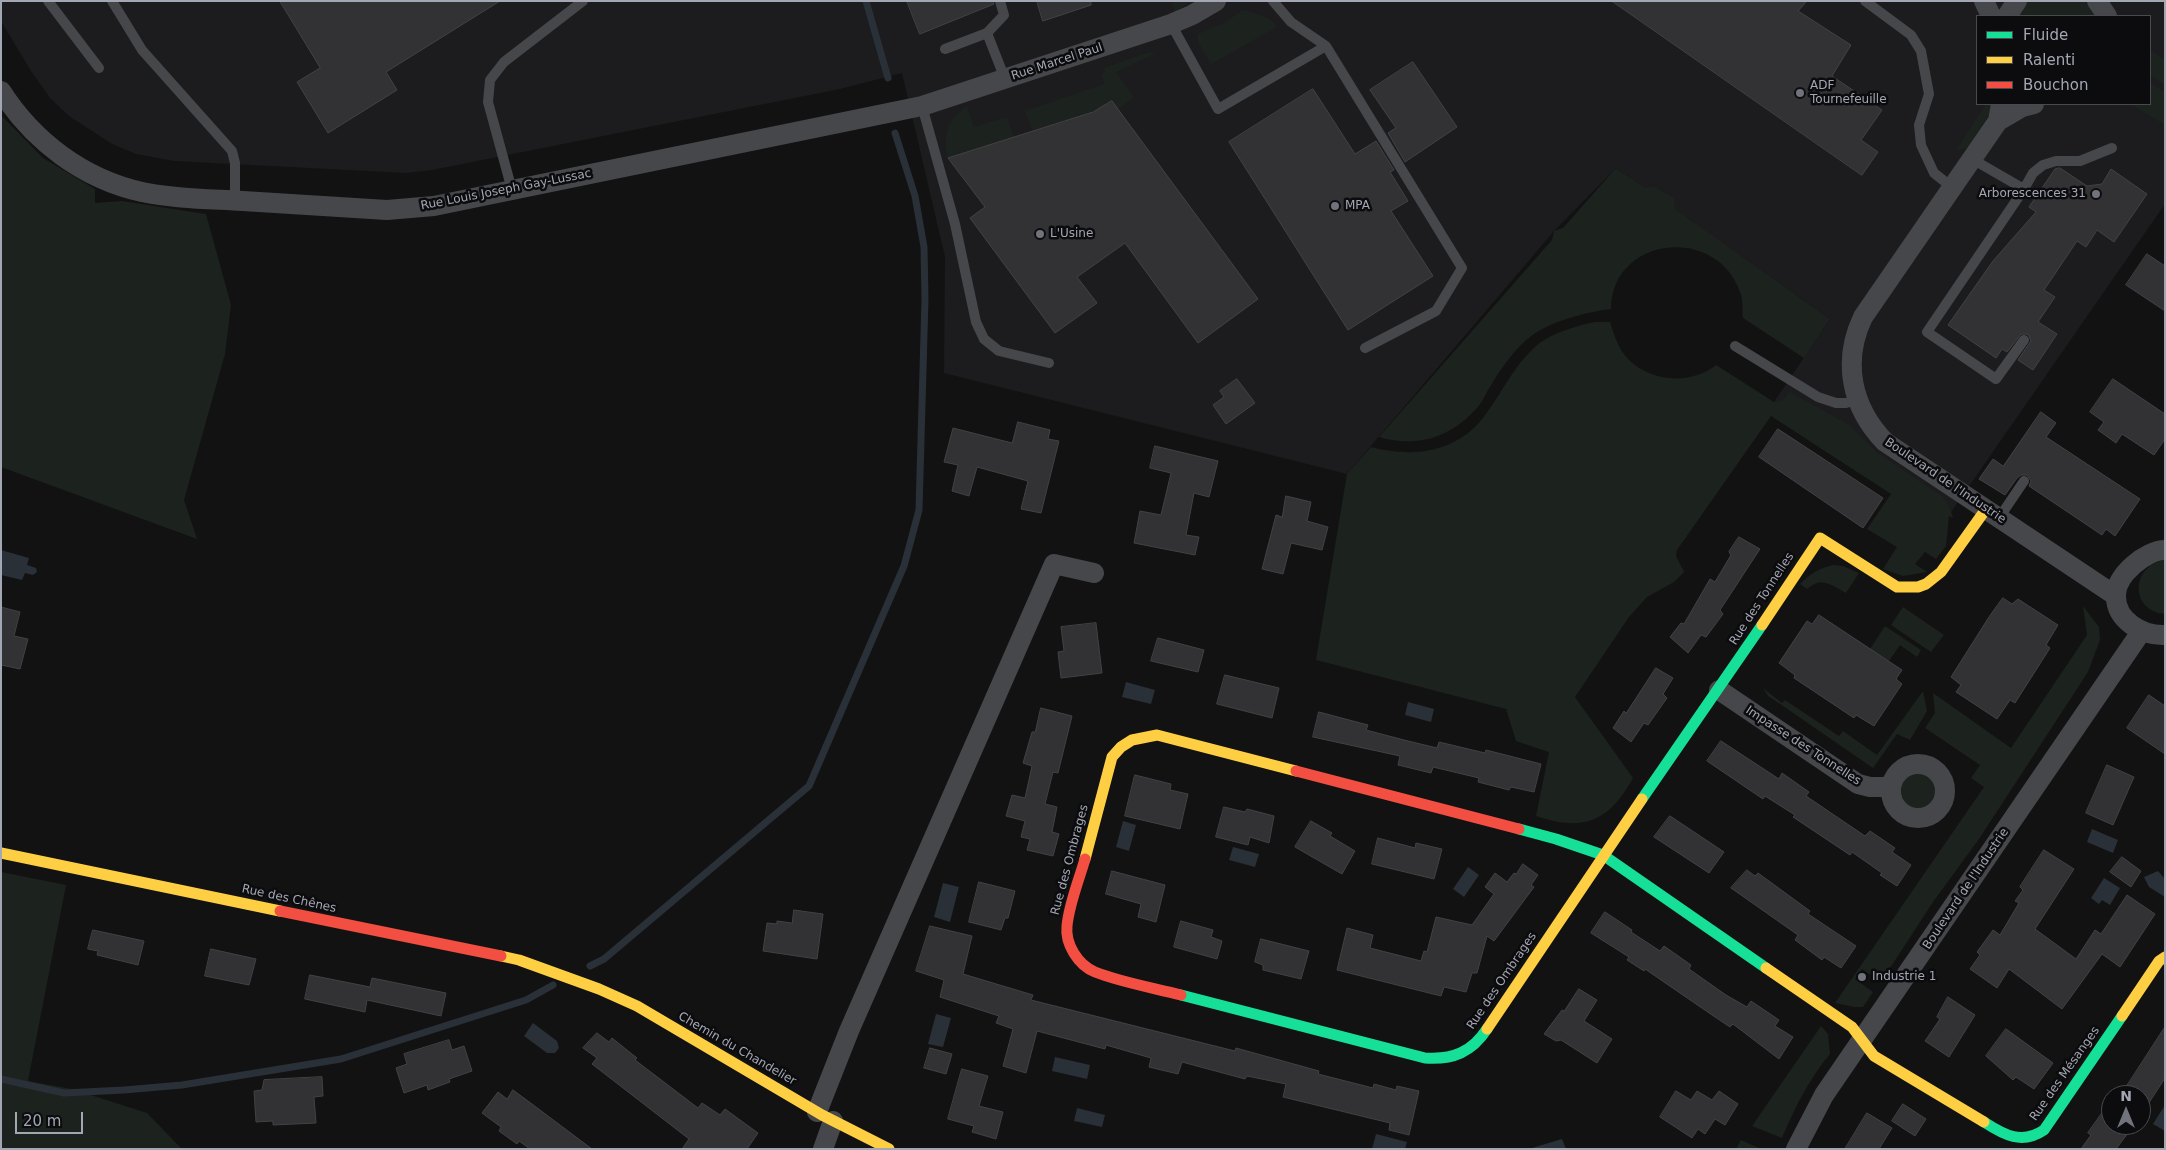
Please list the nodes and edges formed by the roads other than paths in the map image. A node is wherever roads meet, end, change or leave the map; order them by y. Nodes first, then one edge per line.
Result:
1 (48, 1) edge
2 (112, 1) edge
3 (583, 1) edge
4 (1000, 1) edge
5 (1216, 1) edge
6 (1273, 1) edge
7 (1865, 1) edge
8 (1984, 1) edge
9 (2017, 1) edge
10 (1991, 15) edge
11 (2008, 15) edge
12 (1171, 24) junction
13 (987, 33) junction
14 (1326, 46) junction
15 (945, 49) dead end
16 (98, 68) dead end
17 (1004, 79) junction
18 (1, 91) edge
19 (2030, 105) edge
20 (922, 106) junction
21 (893, 112) joint
22 (2000, 113) edge
23 (2112, 148) dead end
24 (1972, 159) junction
25 (1953, 188) junction
26 (2024, 189) junction
27 (512, 190) junction
28 (235, 200) junction
29 (2024, 340) dead end
30 (1735, 346) dead end
31 (1365, 348) dead end
32 (1049, 363) dead end
33 (1857, 400) junction
34 (2024, 481) dead end
35 (1992, 513) junction
36 (2165, 550) edge
37 (1094, 573) dead end
38 (2116, 596) junction
39 (2141, 632) junction
40 (2165, 636) edge
41 (1719, 690) junction
42 (1891, 787) dead end
43 (1, 853) edge
44 (1603, 855) junction
45 (2165, 956) edge
46 (570, 978) joint
47 (1863, 1039) junction
48 (825, 1116) junction
49 (823, 1149) edge
50 (889, 1149) edge
51 (1796, 1149) edge

1 - 16 lane
2 - 28 lane
3 - 27 lane
4 - 13 lane
5 - 12 street, Rue Marcel Paul
6 - 14 lane
7 - 25 lane
8 - 10 street
9 - 11 street
12 - 14 lane
12 - 17 street, Rue Marcel Paul
13 - 15 lane
13 - 17 lane
14 - 31 lane
17 - 20 street, Rue Marcel Paul
18 - 28 street, Rue Louis Joseph Gay-Lussac
19 - 22 street, Boulevard de l'Industrie
20 - 21 street, Rue Marcel Paul
20 - 32 lane
21 - 27 street, Rue Louis Joseph Gay-Lussac
22 - 24 street, Boulevard de l'Industrie
23 - 26 lane
24 - 25 street, Boulevard de l'Industrie
24 - 26 lane
25 - 33 street, Boulevard de l'Industrie
26 - 29 lane
27 - 28 street, Rue Louis Joseph Gay-Lussac
30 - 33 lane
33 - 35 street, Boulevard de l'Industrie
34 - 35 lane
35 - 38 street, Boulevard de l'Industrie
35 - 41 street, Rue des Tonnelles
36 - 38 street
37 - 48 street
38 - 39 street
39 - 40 street
39 - 47 street, Boulevard de l'Industrie
41 - 42 street, Impasse des Tonnelles
41 - 44 street, Rue des Tonnelles
43 - 46 street, Rue des Chênes
44 - 44 street, Rue des Ombrages
44 - 47 street, Rue des Ombrages
45 - 47 street, Rue des Mésanges
46 - 48 street, Chemin du Chandelier
47 - 51 street, Boulevard de l'Industrie
48 - 49 street
48 - 50 street, Chemin du Chandelier

